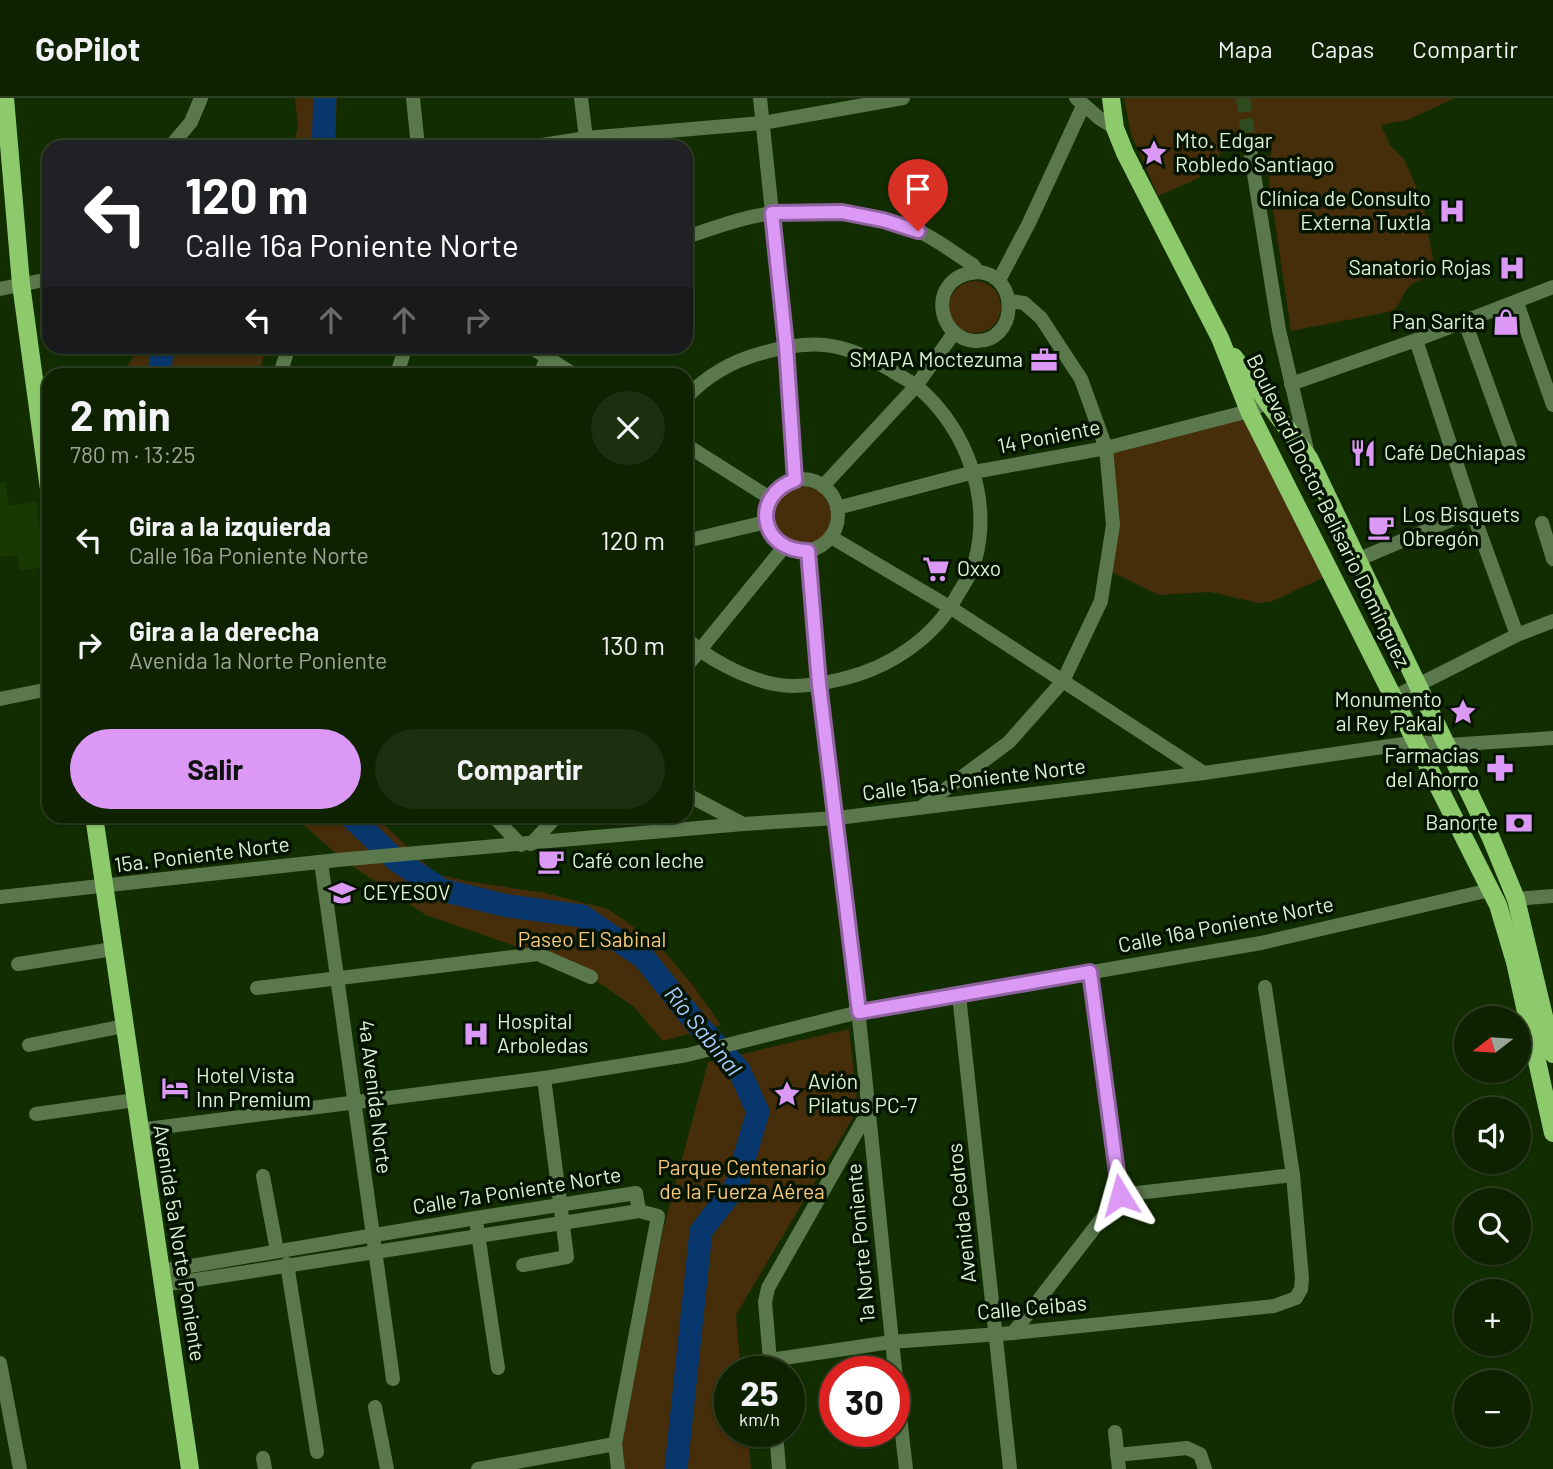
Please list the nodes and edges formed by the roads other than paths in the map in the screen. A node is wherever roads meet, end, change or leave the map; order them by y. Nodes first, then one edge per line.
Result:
1 (5, 98) edge
2 (201, 98) edge
3 (413, 98) edge
4 (581, 98) edge
5 (760, 98) edge
6 (903, 98) edge
7 (1111, 98) edge
8 (871, 101) edge
9 (1080, 102) edge
10 (762, 123) junction
11 (1115, 128) junction
12 (176, 140) edge
13 (417, 140) edge
14 (581, 140) edge
15 (608, 140) edge
16 (1250, 149) tunnel mouth
17 (772, 213) junction
18 (693, 235) edge
19 (978, 272) junction
20 (42, 280) edge
21 (999, 280) junction
22 (21, 284) junction
23 (1553, 288) edge
24 (0, 289) edge
25 (1010, 301) junction
26 (1517, 303) junction
27 (1465, 322) junction
28 (954, 333) junction
29 (1220, 338) junction
30 (1416, 340) junction
31 (786, 346) junction
32 (553, 354) edge
33 (567, 368) edge
34 (1291, 384) junction
35 (916, 386) junction
36 (693, 390) edge
37 (1268, 402) junction
38 (1553, 405) edge
39 (1249, 411) junction
40 (42, 438) edge
41 (1510, 446) dead end
42 (1106, 448) junction
43 (693, 449) edge
44 (1309, 458) junction
45 (974, 472) junction
46 (795, 480) junction
47 (823, 486) junction
48 (770, 498) junction
49 (837, 508) junction
50 (1472, 511) junction
51 (766, 522) junction
52 (1542, 523) dead end
53 (831, 537) junction
54 (693, 539) edge
55 (784, 547) junction
56 (808, 551) junction
57 (1553, 559) edge
58 (1357, 560) junction
59 (951, 608) junction
60 (1553, 621) edge
61 (1517, 635) junction
62 (693, 645) edge
63 (699, 651) junction
64 (693, 658) edge
65 (1063, 681) junction
66 (819, 684) junction
67 (1418, 686) junction
68 (42, 690) edge
69 (1394, 697) junction
70 (0, 699) edge
71 (1553, 738) edge
72 (1417, 742) junction
73 (1448, 745) junction
74 (1204, 773) junction
75 (693, 798) edge
76 (923, 806) junction
77 (837, 818) junction
78 (95, 823) edge
79 (501, 823) edge
80 (550, 823) edge
81 (743, 824) junction
82 (526, 845) junction
83 (408, 854) joint
84 (321, 862) junction
85 (104, 887) junction
86 (1490, 890) junction
87 (1553, 896) edge
88 (0, 897) edge
89 (1516, 899) junction
90 (113, 949) junction
91 (18, 964) dead end
92 (1090, 972) junction
93 (591, 977) dead end
94 (339, 979) junction
95 (1265, 987) dead end
96 (257, 988) dead end
97 (959, 995) junction
98 (859, 1012) junction
99 (124, 1026) junction
100 (1550, 1032) edge
101 (29, 1045) dead end
102 (1553, 1054) edge
103 (544, 1078) junction
104 (135, 1100) junction
105 (355, 1102) junction
106 (869, 1110) junction
107 (36, 1114) dead end
108 (139, 1130) junction
109 (1553, 1133) edge
110 (1293, 1175) junction
111 (263, 1176) dead end
112 (1120, 1195) junction
113 (560, 1204) junction
114 (639, 1211) junction
115 (476, 1218) junction
116 (563, 1222) junction
117 (373, 1236) junction
118 (479, 1236) junction
119 (277, 1251) junction
120 (376, 1253) junction
121 (287, 1264) junction
122 (523, 1265) dead end
123 (162, 1278) junction
124 (995, 1332) junction
125 (1013, 1333) junction
126 (891, 1342) junction
127 (770, 1356) edge
128 (805, 1359) edge
129 (0, 1363) edge
130 (498, 1368) dead end
131 (393, 1378) dead end
132 (375, 1407) dead end
133 (1115, 1432) dead end
134 (615, 1444) junction
135 (777, 1447) edge
136 (317, 1452) dead end
137 (562, 1454) junction
138 (1118, 1462) edge
139 (505, 1466) edge
140 (20, 1469) edge
141 (190, 1469) edge
142 (387, 1469) edge
143 (478, 1469) edge
144 (565, 1469) edge
145 (618, 1469) edge
146 (779, 1469) edge
147 (906, 1469) edge
148 (1010, 1469) edge
149 (1205, 1469) edge

1 - 22 main road
2 - 12 street
3 - 13 street
4 - 14 street
5 - 10 street
6 - 8 street
7 - 11 main road
8 - 10 street
9 - 11 street
9 - 21 street
10 - 15 street
10 - 17 street
11 - 29 main road
16 - 34 street
17 - 18 street
17 - 19 street
17 - 31 street
19 - 21 street
19 - 28 street
20 - 22 street
21 - 25 street
22 - 24 street
22 - 40 main road
23 - 26 street
25 - 28 street
25 - 42 street
26 - 27 street
26 - 38 street
27 - 30 street
27 - 41 street
28 - 35 street
29 - 37 main road, Boulevard Doctor Belisario Domínguez
29 - 39 main road, Boulevard Doctor Belisario Domínguez
30 - 34 street
30 - 50 street
31 - 35 street
31 - 36 street
31 - 46 street
32 - 33 street
34 - 44 street
35 - 45 street
35 - 47 street
37 - 39 street, 14 Poniente
37 - 44 main road, Boulevard Doctor Belisario Domínguez
39 - 42 street, 14 Poniente
39 - 69 main road, Boulevard Doctor Belisario Domínguez
42 - 45 street, 14 Poniente
42 - 65 street
43 - 48 street
44 - 58 main road, Boulevard Doctor Belisario Domínguez
45 - 49 street, 14 Poniente
45 - 59 street
46 - 47 street
46 - 48 street
47 - 49 street
48 - 51 street
49 - 53 street
50 - 58 street
50 - 61 street
51 - 54 street
51 - 55 street
52 - 57 street
53 - 56 street
53 - 59 street
55 - 56 street
55 - 63 street
56 - 66 street, 1a Norte Poniente
58 - 67 main road, Boulevard Doctor Belisario Domínguez
59 - 65 street
59 - 66 street
60 - 61 street
61 - 67 street
62 - 63 street
63 - 64 street
63 - 66 street
65 - 74 street
65 - 76 street
66 - 77 street, 1a Norte Poniente
67 - 69 street
67 - 73 main road, Boulevard Doctor Belisario Domínguez
68 - 70 street
69 - 72 main road, Boulevard Doctor Belisario Domínguez
71 - 73 street, Calle 15a. Poniente Norte
72 - 73 street, Calle 15a. Poniente Norte
72 - 74 street, Calle 15a. Poniente Norte
72 - 86 main road, Boulevard Doctor Belisario Domínguez
73 - 89 main road, Boulevard Doctor Belisario Domínguez
74 - 76 street, Calle 15a. Poniente Norte
75 - 81 street
76 - 77 street, Calle 15a. Poniente Norte
77 - 81 street, Calle 15a. Poniente Norte
77 - 98 street, 1a Norte Poniente
78 - 85 main road, Avenida 5a Norte Poniente
79 - 82 street
80 - 82 street
81 - 82 street, Calle 15a. Poniente Norte
82 - 83 street, Calle 15a. Poniente Norte
83 - 84 street, 15a. Poniente Norte
84 - 85 street, 15a. Poniente Norte
84 - 94 street, 4a Avenida Norte
85 - 88 street, 15a. Poniente Norte
85 - 90 main road, Avenida 5a Norte Poniente
86 - 92 street, Calle 16a Poniente Norte
86 - 109 main road, Boulevard Doctor Belisario Domínguez
87 - 89 street
89 - 100 main road, Boulevard Doctor Belisario Domínguez
90 - 91 street
90 - 99 main road, Avenida 5a Norte Poniente
92 - 97 street, Calle 16a Poniente Norte
92 - 112 street
93 - 94 street
94 - 96 street
94 - 105 street, 4a Avenida Norte
95 - 110 street
97 - 98 street, Calle 16a Poniente Norte
97 - 124 street, Avenida Cedros
98 - 103 street, Calle 16a Poniente Norte
98 - 106 street, 1a Norte Poniente
99 - 101 street
99 - 104 main road, Avenida 5a Norte Poniente
100 - 102 main road, Boulevard Doctor Belisario Domínguez
103 - 105 street, Calle 16a Poniente Norte
103 - 113 street
104 - 107 street
104 - 108 main road, Avenida 5a Norte Poniente
105 - 108 street, Calle 16a Poniente Norte
105 - 117 street, 4a Avenida Norte
106 - 126 street, 1a Norte Poniente
106 - 127 street
108 - 123 main road, Avenida 5a Norte Poniente
110 - 112 street
110 - 125 street, Calle Ceibas
111 - 119 street
112 - 125 street
113 - 114 street, Calle 7a Poniente Norte
113 - 115 street, Calle 7a Poniente Norte
113 - 116 street
114 - 116 street, Calle 7a Poniente Norte
114 - 134 street
115 - 117 street, Calle 7a Poniente Norte
115 - 118 street
116 - 118 street, Calle 7a Poniente Norte
116 - 122 street
117 - 119 street, Calle 7a Poniente Norte
117 - 120 street, 4a Avenida Norte
118 - 120 street, Calle 7a Poniente Norte
118 - 130 street
119 - 123 street, Calle 7a Poniente Norte
120 - 121 street, Calle 7a Poniente Norte
120 - 131 street, 4a Avenida Norte
121 - 123 street, Calle 7a Poniente Norte
121 - 136 street
123 - 141 main road, Avenida 5a Norte Poniente
124 - 125 street, Calle Ceibas
124 - 126 street, Calle Ceibas
124 - 148 street, Avenida Cedros
126 - 128 street, Calle Ceibas
126 - 147 street, 1a Norte Poniente
129 - 140 street
132 - 142 street
133 - 138 street
134 - 137 street
134 - 145 street
135 - 146 street
137 - 139 street
137 - 144 street
138 - 149 street
139 - 143 street

